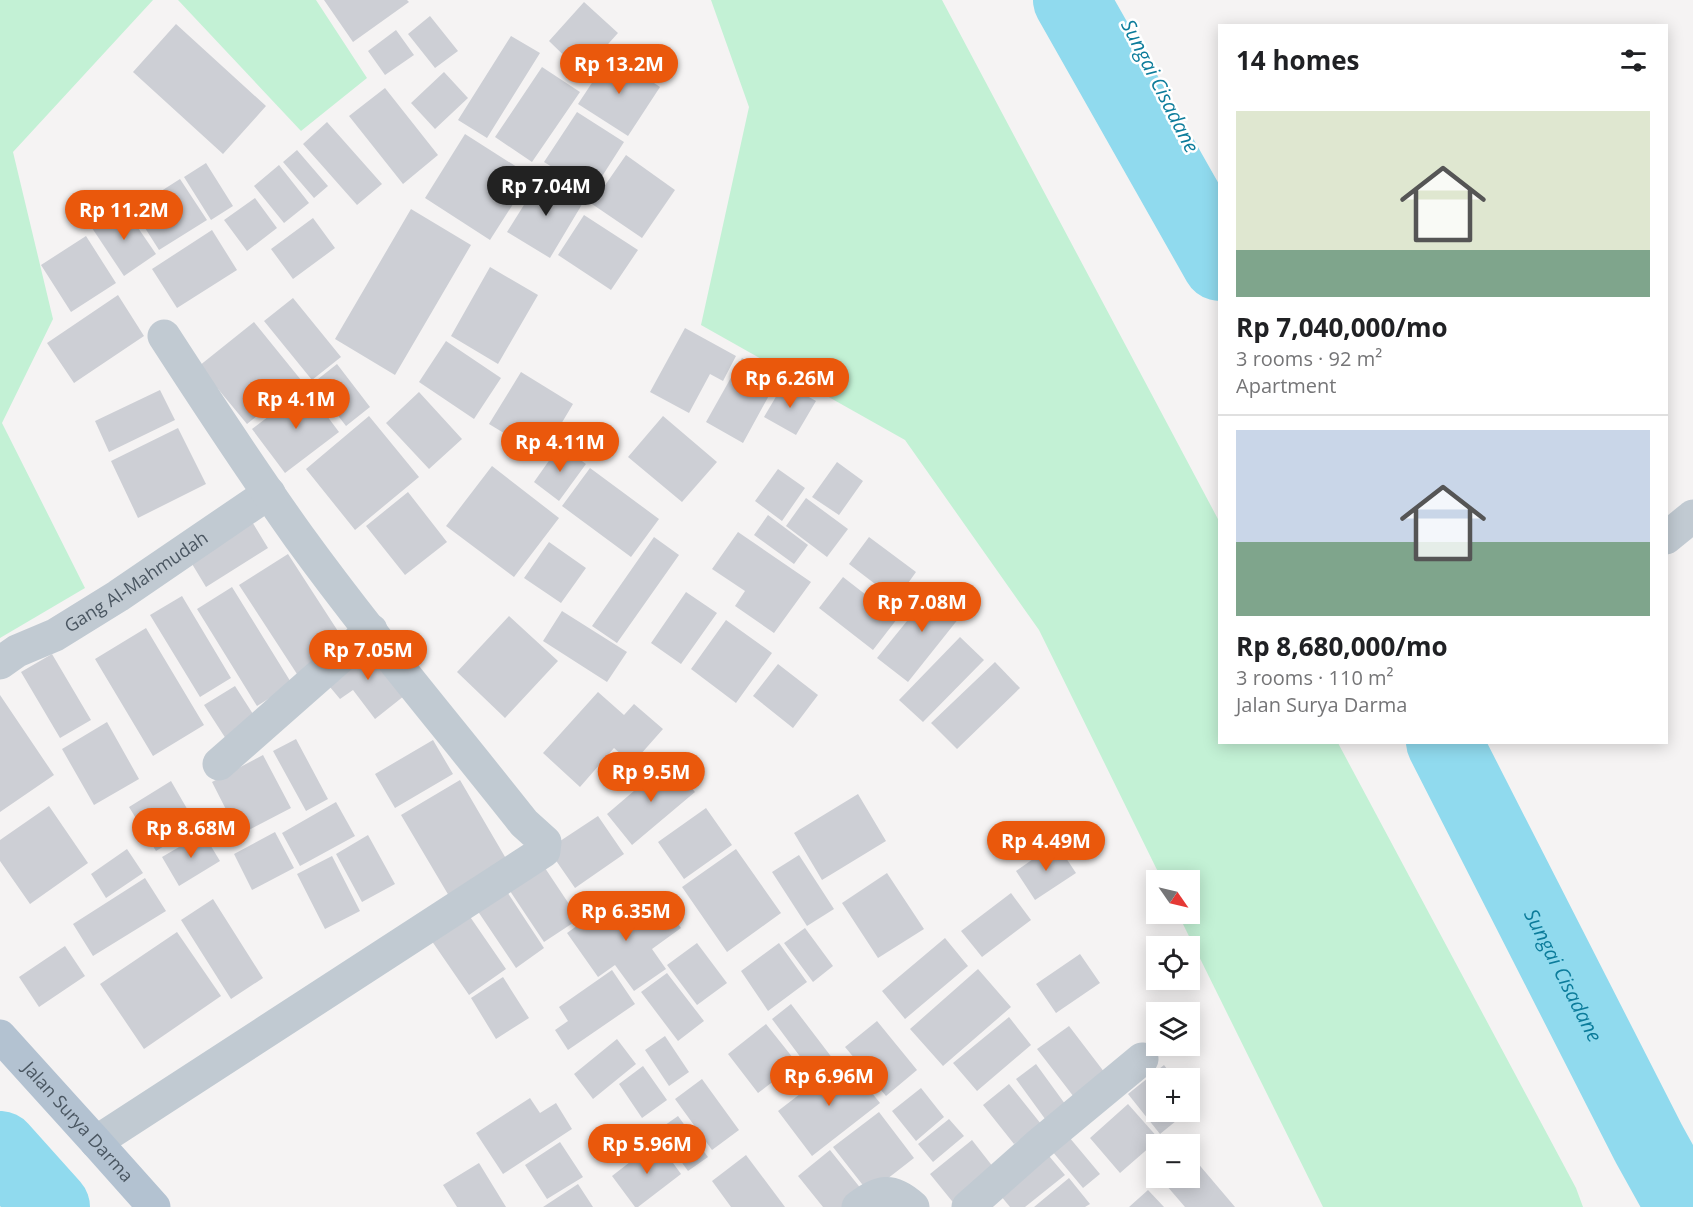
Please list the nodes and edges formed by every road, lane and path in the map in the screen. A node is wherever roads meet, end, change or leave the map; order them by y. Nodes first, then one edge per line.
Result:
1 (164, 336) dead end
2 (269, 493) junction
3 (1693, 516) edge
4 (1668, 536) edge
5 (371, 630) junction
6 (0, 663) edge
7 (219, 764) dead end
8 (0, 1036) edge
9 (1142, 1059) dead end
10 (96, 1142) junction
11 (154, 1207) edge
12 (858, 1207) edge
13 (913, 1207) edge
14 (968, 1207) edge

1 - 2 street
2 - 5 street
2 - 6 street, Gang Al-Mahmudah
3 - 4 street
5 - 7 street
5 - 10 street
8 - 10 main road, Jalan Surya Darma
9 - 14 street
10 - 11 main road, Jalan Surya Darma
12 - 13 street

